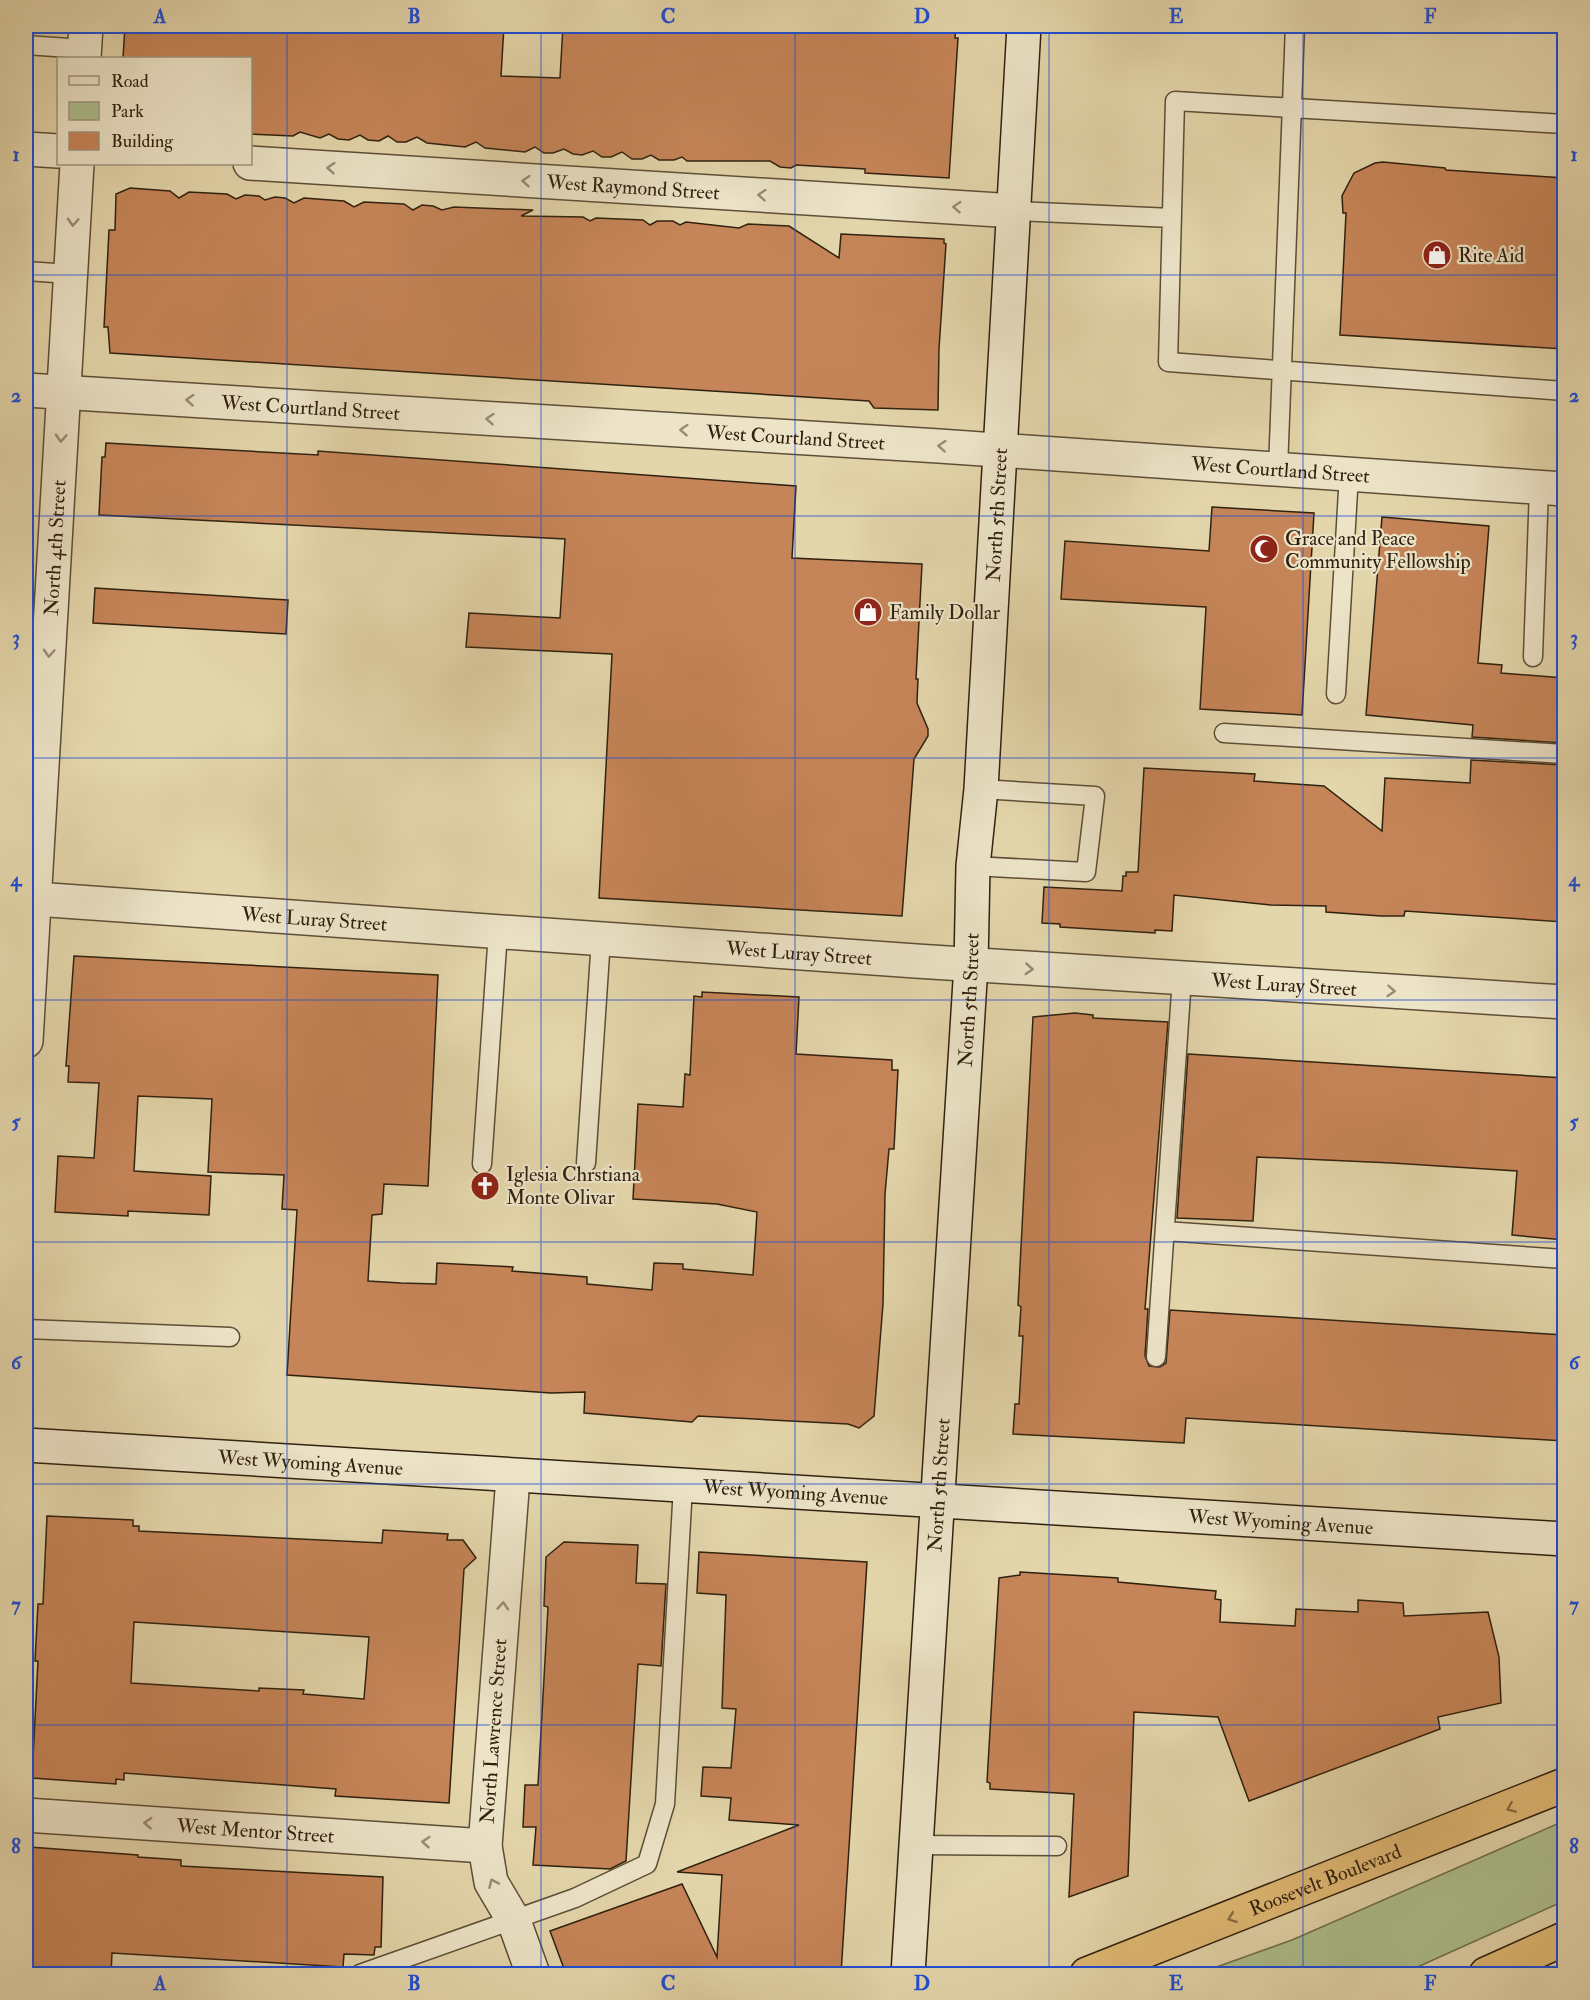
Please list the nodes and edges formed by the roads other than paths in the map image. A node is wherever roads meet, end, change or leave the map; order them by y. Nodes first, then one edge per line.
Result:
1 (1024, 26) edge
2 (1294, 26) edge
3 (85, 44) edge
4 (26, 45) edge
5 (1292, 108) junction
6 (1564, 124) edge
7 (26, 149) edge
8 (57, 152) edge
9 (252, 164) edge
10 (77, 165) edge
11 (1015, 211) junction
12 (1172, 218) junction
13 (26, 271) edge
14 (70, 274) junction
15 (1282, 369) junction
16 (26, 390) edge
17 (64, 392) junction
18 (1564, 392) edge
19 (1000, 450) junction
20 (1278, 469) junction
21 (1349, 474) junction
22 (1552, 488) edge
23 (1533, 657) dead end
24 (1336, 694) dead end
25 (1224, 733) dead end
26 (1564, 754) edge
27 (981, 789) junction
28 (973, 866) junction
29 (35, 899) junction
30 (498, 932) junction
31 (601, 939) junction
32 (971, 965) junction
33 (1182, 978) junction
34 (1564, 1002) edge
35 (26, 1041) edge
36 (586, 1163) dead end
37 (482, 1164) dead end
38 (1165, 1231) junction
39 (1564, 1259) edge
40 (26, 1329) edge
41 (230, 1337) dead end
42 (1156, 1356) dead end
43 (26, 1445) edge
44 (513, 1477) junction
45 (682, 1486) junction
46 (938, 1500) junction
47 (1564, 1539) edge
48 (1564, 1785) edge
49 (26, 1815) edge
50 (916, 1845) junction
51 (484, 1846) junction
52 (1057, 1846) dead end
53 (514, 1921) junction
54 (1564, 1939) edge
55 (360, 1974) edge
56 (533, 1974) edge
57 (908, 1974) edge
58 (1087, 1974) edge
59 (1486, 1974) edge

1 - 11 street, North 5th Street
2 - 5 lane
3 - 4 lane
5 - 6 lane
5 - 12 lane
5 - 15 lane
7 - 8 street
11 -> 9 street, West Raymond Street
10 -> 14 street, North 4th Street
11 - 12 lane
11 - 19 street, North 5th Street
12 - 15 lane
13 - 14 lane
14 - 17 street, North 4th Street
15 - 18 lane
15 - 20 lane
16 - 17 street, West Courtland Street
19 -> 17 street, West Courtland Street
17 -> 29 street, North 4th Street
19 - 20 street, West Courtland Street
19 - 27 street, North 5th Street
20 - 21 street, West Courtland Street
21 - 22 street, West Courtland Street
21 - 24 lane
22 - 23 lane
25 - 26 lane
27 - 28 street, North 5th Street
27 - 28 lane
28 - 32 street, North 5th Street
29 - 30 street, West Luray Street
29 - 35 street, North 4th Street
30 - 31 street, West Luray Street
30 - 37 lane
31 - 32 street, West Luray Street
31 - 36 lane
32 -> 33 street, West Luray Street
32 - 46 street, North 5th Street
33 -> 34 street, West Luray Street
33 - 38 lane
38 - 39 lane
38 - 42 lane
40 - 41 lane
43 - 44 street, West Wyoming Avenue
44 - 45 street, West Wyoming Avenue
51 -> 44 street, North Lawrence Street
45 - 46 street, West Wyoming Avenue
45 - 53 lane
46 - 47 street, West Wyoming Avenue
46 - 50 street, North 5th Street
48 -> 58 highway, Roosevelt Boulevard
51 -> 49 street, West Mentor Street
50 - 52 lane
50 - 57 street, North 5th Street
53 -> 51 street, North Lawrence Street
53 - 55 lane
53 - 56 street, North Lawrence Street
54 - 59 highway

